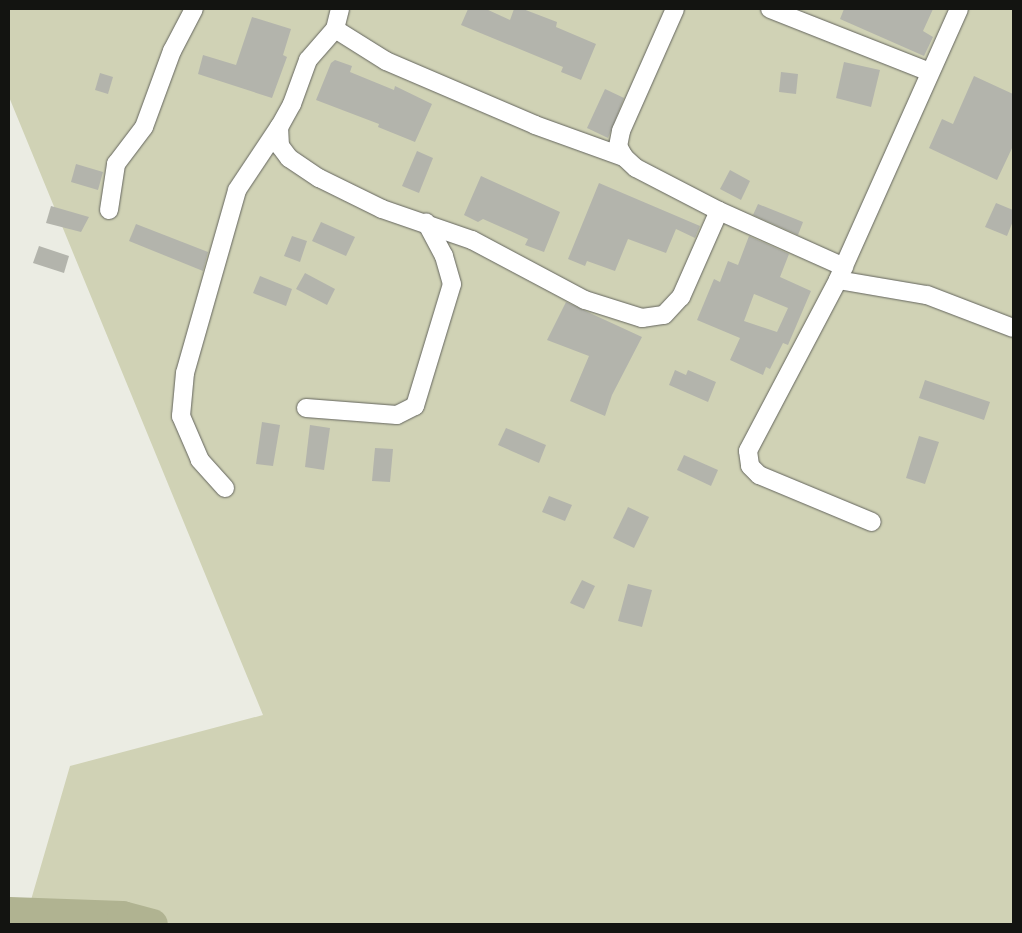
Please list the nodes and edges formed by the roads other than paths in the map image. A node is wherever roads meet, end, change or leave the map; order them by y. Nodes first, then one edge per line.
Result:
1 (194, 9) edge
2 (340, 9) edge
3 (675, 9) edge
4 (770, 9) edge
5 (959, 9) edge
6 (334, 29) junction
7 (930, 72) junction
8 (279, 127) junction
9 (624, 157) junction
10 (109, 210) dead end
11 (719, 211) junction
12 (426, 222) junction
13 (841, 273) junction
14 (1013, 328) edge
15 (306, 408) dead end
16 (225, 488) dead end
17 (872, 522) dead end

1 - 10 street
2 - 6 street
3 - 9 street
4 - 7 street
5 - 7 street
6 - 8 street
6 - 9 street
7 - 13 street
8 - 12 street
8 - 16 street
9 - 11 street
11 - 12 street
11 - 13 street
12 - 15 street
13 - 14 street
13 - 17 street

